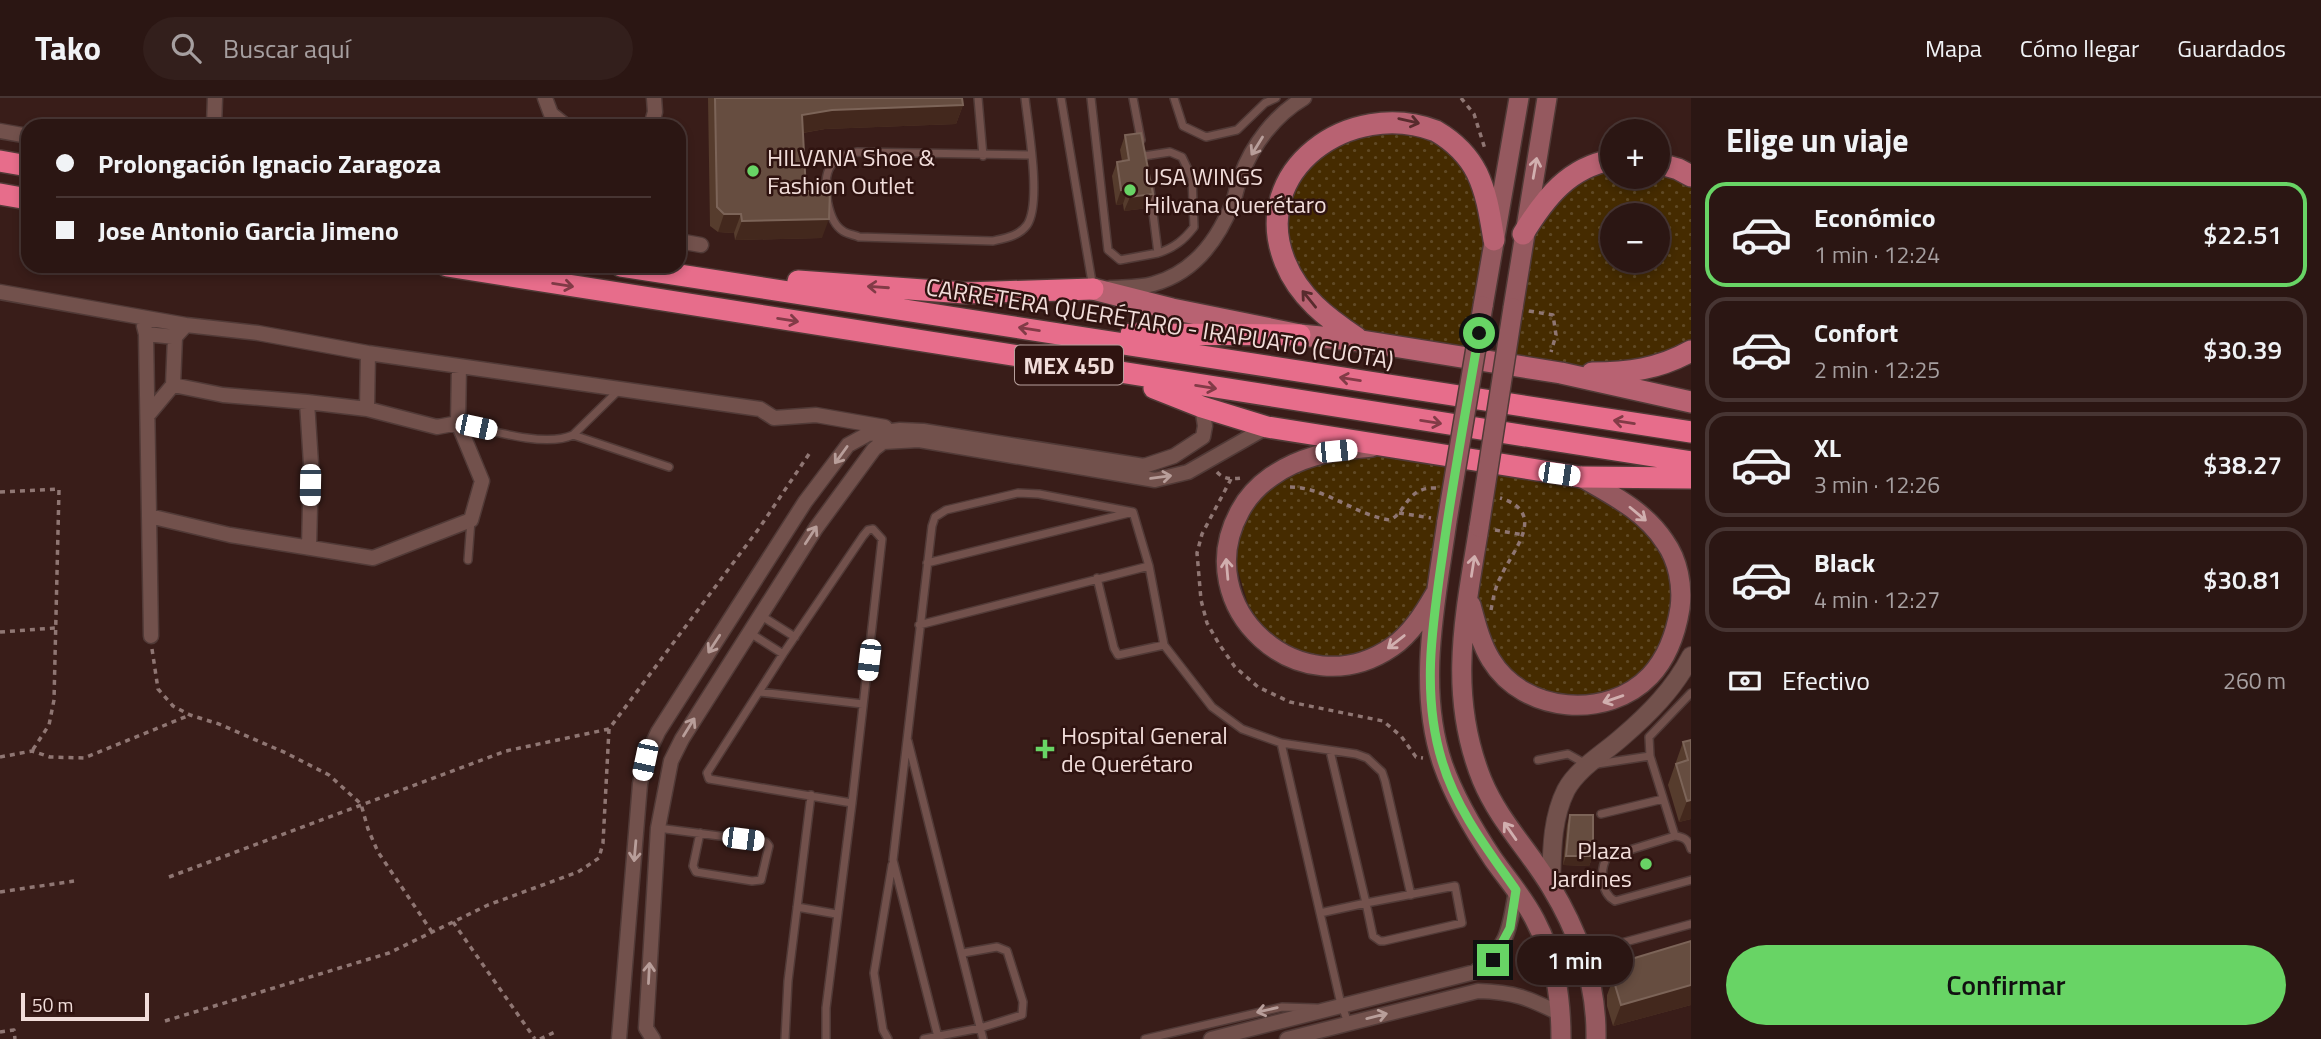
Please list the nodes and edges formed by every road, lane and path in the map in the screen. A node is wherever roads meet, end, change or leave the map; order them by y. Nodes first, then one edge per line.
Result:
1 (215, 98) edge
2 (545, 98) edge
3 (654, 98) edge
4 (978, 98) edge
5 (1025, 98) edge
6 (1061, 98) edge
7 (1091, 98) edge
8 (1133, 98) edge
9 (1174, 98) edge
10 (1276, 98) edge
11 (1304, 98) edge
12 (1519, 98) edge
13 (1547, 98) edge
14 (214, 119) edge
15 (557, 119) edge
16 (653, 119) edge
17 (0, 131) edge
18 (21, 134) edge
19 (1031, 155) junction
20 (983, 156) junction
21 (1144, 156) junction
22 (0, 161) edge
23 (1600, 162) edge
24 (21, 165) edge
25 (1146, 167) edge
26 (1670, 168) edge
27 (1691, 176) edge
28 (1148, 179) edge
29 (0, 194) edge
30 (21, 198) edge
31 (1523, 234) junction
32 (1494, 240) junction
33 (686, 242) edge
34 (701, 245) dead end
35 (1158, 253) junction
36 (491, 273) edge
37 (666, 273) edge
38 (681, 273) edge
39 (1093, 289) junction
40 (0, 292) edge
41 (1513, 308) junction
42 (142, 316) junction
43 (186, 325) junction
44 (1058, 333) junction
45 (146, 334) junction
46 (1300, 335) junction
47 (175, 337) junction
48 (1362, 341) junction
49 (1691, 351) edge
50 (368, 353) junction
51 (459, 366) junction
52 (1531, 368) junction
53 (1119, 373) junction
54 (1560, 373) junction
55 (173, 385) junction
56 (621, 388) junction
57 (307, 402) junction
58 (1691, 402) edge
59 (1202, 407) junction
60 (367, 410) junction
61 (148, 415) junction
62 (458, 423) junction
63 (1267, 427) junction
64 (900, 430) junction
65 (1691, 432) edge
66 (573, 435) junction
67 (919, 440) junction
68 (1385, 446) junction
69 (809, 454) dead end
70 (1209, 461) junction
71 (1691, 462) edge
72 (669, 467) dead end
73 (1581, 477) junction
74 (1691, 478) edge
75 (1266, 480) junction
76 (0, 492) edge
77 (1503, 499) dead end
78 (1133, 512) junction
79 (149, 516) junction
80 (471, 520) junction
81 (1447, 521) junction
82 (1479, 527) junction
83 (1524, 535) junction
84 (309, 548) junction
85 (468, 560) dead end
86 (927, 563) junction
87 (1149, 566) junction
88 (1097, 578) junction
89 (1438, 590) junction
90 (1468, 597) junction
91 (760, 615) junction
92 (919, 625) junction
93 (55, 628) junction
94 (0, 632) edge
95 (749, 633) junction
96 (1479, 633) junction
97 (151, 636) joint
98 (795, 637) junction
99 (1164, 645) junction
100 (783, 654) junction
101 (1691, 656) edge
102 (759, 692) junction
103 (1691, 693) edge
104 (863, 704) junction
105 (190, 715) junction
106 (608, 729) junction
107 (907, 737) junction
108 (1281, 743) junction
109 (32, 751) junction
110 (1330, 751) junction
111 (1650, 756) junction
112 (0, 757) edge
113 (1538, 760) dead end
114 (1587, 765) junction
115 (811, 795) junction
116 (1663, 799) junction
117 (852, 803) junction
118 (362, 804) junction
119 (1601, 814) dead end
120 (658, 828) junction
121 (700, 833) junction
122 (1675, 836) junction
123 (1691, 849) edge
124 (893, 860) junction
125 (169, 877) dead end
126 (1691, 880) edge
127 (74, 881) dead end
128 (1551, 887) junction
129 (1516, 890) junction
130 (0, 892) edge
131 (1410, 895) junction
132 (1366, 904) junction
133 (797, 907) junction
134 (1320, 912) junction
135 (836, 915) junction
136 (453, 922) junction
137 (1691, 924) edge
138 (432, 932) junction
139 (1614, 944) dead end
140 (962, 953) junction
141 (1435, 982) junction
142 (1441, 1000) junction
143 (1338, 1008) junction
144 (1561, 1014) junction
145 (165, 1021) dead end
146 (1349, 1024) junction
147 (980, 1028) junction
148 (557, 1031) dead end
149 (0, 1032) edge
150 (648, 1035) edge
151 (938, 1037) junction
152 (15, 1039) edge
153 (538, 1039) edge
154 (619, 1039) edge
155 (785, 1039) edge
156 (826, 1039) edge
157 (888, 1039) edge
158 (924, 1039) edge
159 (983, 1039) edge
160 (1145, 1039) edge
161 (1211, 1039) edge
162 (1287, 1039) edge
163 (1561, 1039) edge
164 (1596, 1039) edge

1 - 14 street
2 - 15 street
3 - 16 street
4 - 20 lane
5 - 19 lane
6 - 39 lane
7 - 35 lane
8 - 21 lane
9 - 10 lane
11 -> 39 street
12 - 32 main road
31 -> 13 main road
17 - 18 street
19 - 20 lane
19 - 20 lane
21 - 25 lane
21 - 35 lane
22 - 24 highway
23 - 31 main road
26 - 27 main road
28 - 35 lane
29 - 30 highway
31 - 41 main road
48 -> 32 main road
32 - 81 main road, bridge
33 - 34 street
36 -> 53 highway, MEX 45D
44 -> 37 highway, CARRETERA QUERÉTARO - IRAPUATO (CUOTA) / MEX 45D
39 -> 38 highway
39 - 46 main road
40 - 42 street
41 - 52 path
41 - 82 main road, bridge
42 - 43 street
42 - 45 street
43 - 47 street
43 - 50 street
44 - 46 highway
65 -> 44 highway, CARRETERA QUERÉTARO - IRAPUATO (CUOTA) / MEX 45D
45 - 47 street
45 - 61 street
46 - 48 main road
47 - 55 street
48 - 52 main road
49 - 54 main road
50 - 51 street
50 - 60 street
51 - 56 street
51 - 62 street
52 - 54 main road
53 - 59 highway
53 -> 71 highway, MEX 45D
54 - 58 main road
55 - 57 street
55 - 61 street
56 - 64 street
56 - 66 lane
57 - 60 street
57 - 84 street
59 - 63 highway
59 - 64 street
60 - 62 street
61 - 79 street
62 - 66 lane
62 - 80 street
63 - 68 highway
63 - 70 street
64 - 67 street
64 -> 154 street
66 - 72 lane
67 -> 70 street
91 -> 67 street
68 - 73 highway
68 - 75 main road
69 - 106 path
70 - 75 path
73 - 74 highway
73 -> 96 main road
75 - 81 path
89 -> 75 main road
76 - 93 path
77 - 83 path
78 - 86 lane
78 - 86 lane
78 - 87 lane
79 - 84 street
79 - 97 street
80 - 84 street
80 - 85 lane
81 - 89 main road
82 - 83 path
90 -> 82 main road
83 - 96 path
86 - 92 lane
87 - 88 lane
87 - 99 lane
88 - 92 lane
88 - 99 lane
89 - 129 main road
90 - 96 main road
128 -> 90 main road
91 - 95 street
91 - 98 lane
92 - 107 lane
93 - 94 path
93 - 109 path
95 - 100 lane
120 -> 95 street
97 - 105 path
98 - 100 lane
98 - 104 lane
99 - 108 lane
100 - 102 lane
101 - 114 street
102 - 104 lane
102 - 115 lane
103 - 111 lane
104 - 117 lane
105 - 109 path
105 - 118 path
106 - 118 path
106 - 136 path
107 - 124 lane
107 - 140 lane
108 - 110 lane
108 - 134 lane
109 - 112 path
110 - 131 lane
110 - 132 lane
111 - 114 lane
111 - 116 lane
113 - 114 lane
114 - 128 street
115 - 117 lane
115 - 133 lane
116 - 119 lane
116 - 122 lane
117 - 135 lane
118 - 125 path
118 - 138 path
120 - 121 lane
150 -> 120 street
121 - 121 lane
122 - 123 lane
122 - 126 lane
124 - 151 lane
124 - 157 lane
127 - 130 path
128 - 164 main road
129 - 141 street
129 - 144 main road
131 - 132 lane
131 - 132 lane
132 - 134 lane
133 - 135 lane
133 - 155 lane
134 - 143 lane
135 - 156 lane
136 - 138 path
136 - 153 path
137 - 139 lane
138 - 145 path
140 - 147 lane
140 - 147 lane
141 - 142 street
141 - 143 street
142 - 144 street
146 -> 142 street
143 - 146 lane
143 -> 160 lane
143 - 161 street
144 - 163 main road
146 - 162 street
147 - 151 lane
147 - 159 lane
148 - 153 path
149 - 152 path
151 - 158 lane

